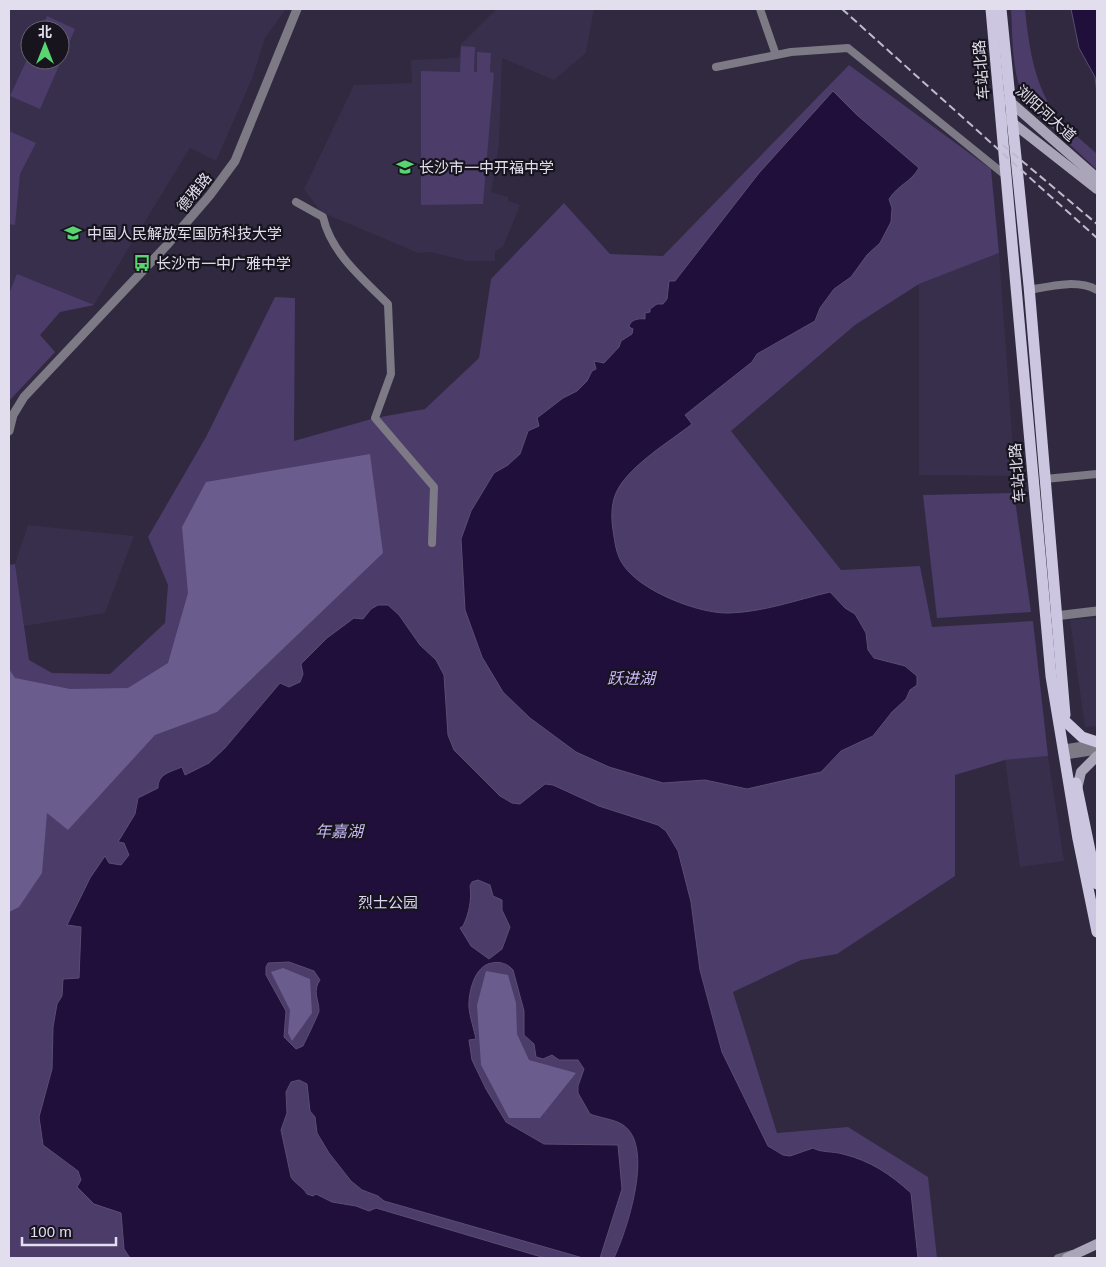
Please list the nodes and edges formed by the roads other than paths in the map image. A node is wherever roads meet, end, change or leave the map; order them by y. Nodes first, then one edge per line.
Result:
1 (295, 9) edge
2 (760, 9) edge
3 (991, 9) edge
4 (1001, 9) edge
5 (776, 55) junction
6 (716, 67) dead end
7 (998, 89) junction
8 (1011, 104) junction
9 (1000, 111) junction
10 (1011, 122) junction
11 (1005, 175) junction
12 (1097, 178) edge
13 (1097, 189) edge
14 (296, 202) dead end
15 (1029, 290) junction
16 (1097, 290) edge
17 (9, 411) edge
18 (9, 431) edge
19 (1097, 474) edge
20 (1045, 479) junction
21 (432, 543) dead end
22 (1097, 611) edge
23 (1055, 616) junction
24 (1066, 722) junction
25 (1097, 743) edge
26 (1097, 750) edge
27 (1067, 752) junction
28 (1097, 756) edge
29 (1077, 788) junction
30 (1097, 884) edge
31 (1097, 932) edge
32 (1093, 1247) edge
33 (1058, 1258) edge
34 (1067, 1258) edge

1 - 17 street, 德雅路
1 - 18 street, 德雅路
2 - 5 street
3 - 7 main road, 车站北路
4 - 8 main road, 车站北路
5 - 6 street
5 - 11 street
7 - 8 main road, 浏阳河大道
7 - 9 main road, 车站北路
8 - 10 main road, 车站北路
8 - 12 main road, 浏阳河大道
9 - 10 main road, 浏阳河大道
9 - 11 main road, 车站北路
10 - 13 main road, 浏阳河大道
10 - 15 main road, 车站北路
11 - 27 main road, 车站北路
14 - 21 street
15 - 16 street
15 - 20 main road, 车站北路
19 - 20 street
20 - 23 main road, 车站北路
22 - 23 street
23 - 24 main road, 车站北路
24 - 25 main road
24 - 27 main road, 车站北路
25 - 27 street
26 - 27 street
27 - 29 main road, 车站北路
27 - 31 main road, 车站北路
28 - 29 main road
29 - 30 main road, 车站北路
32 - 33 street
32 - 34 main road

